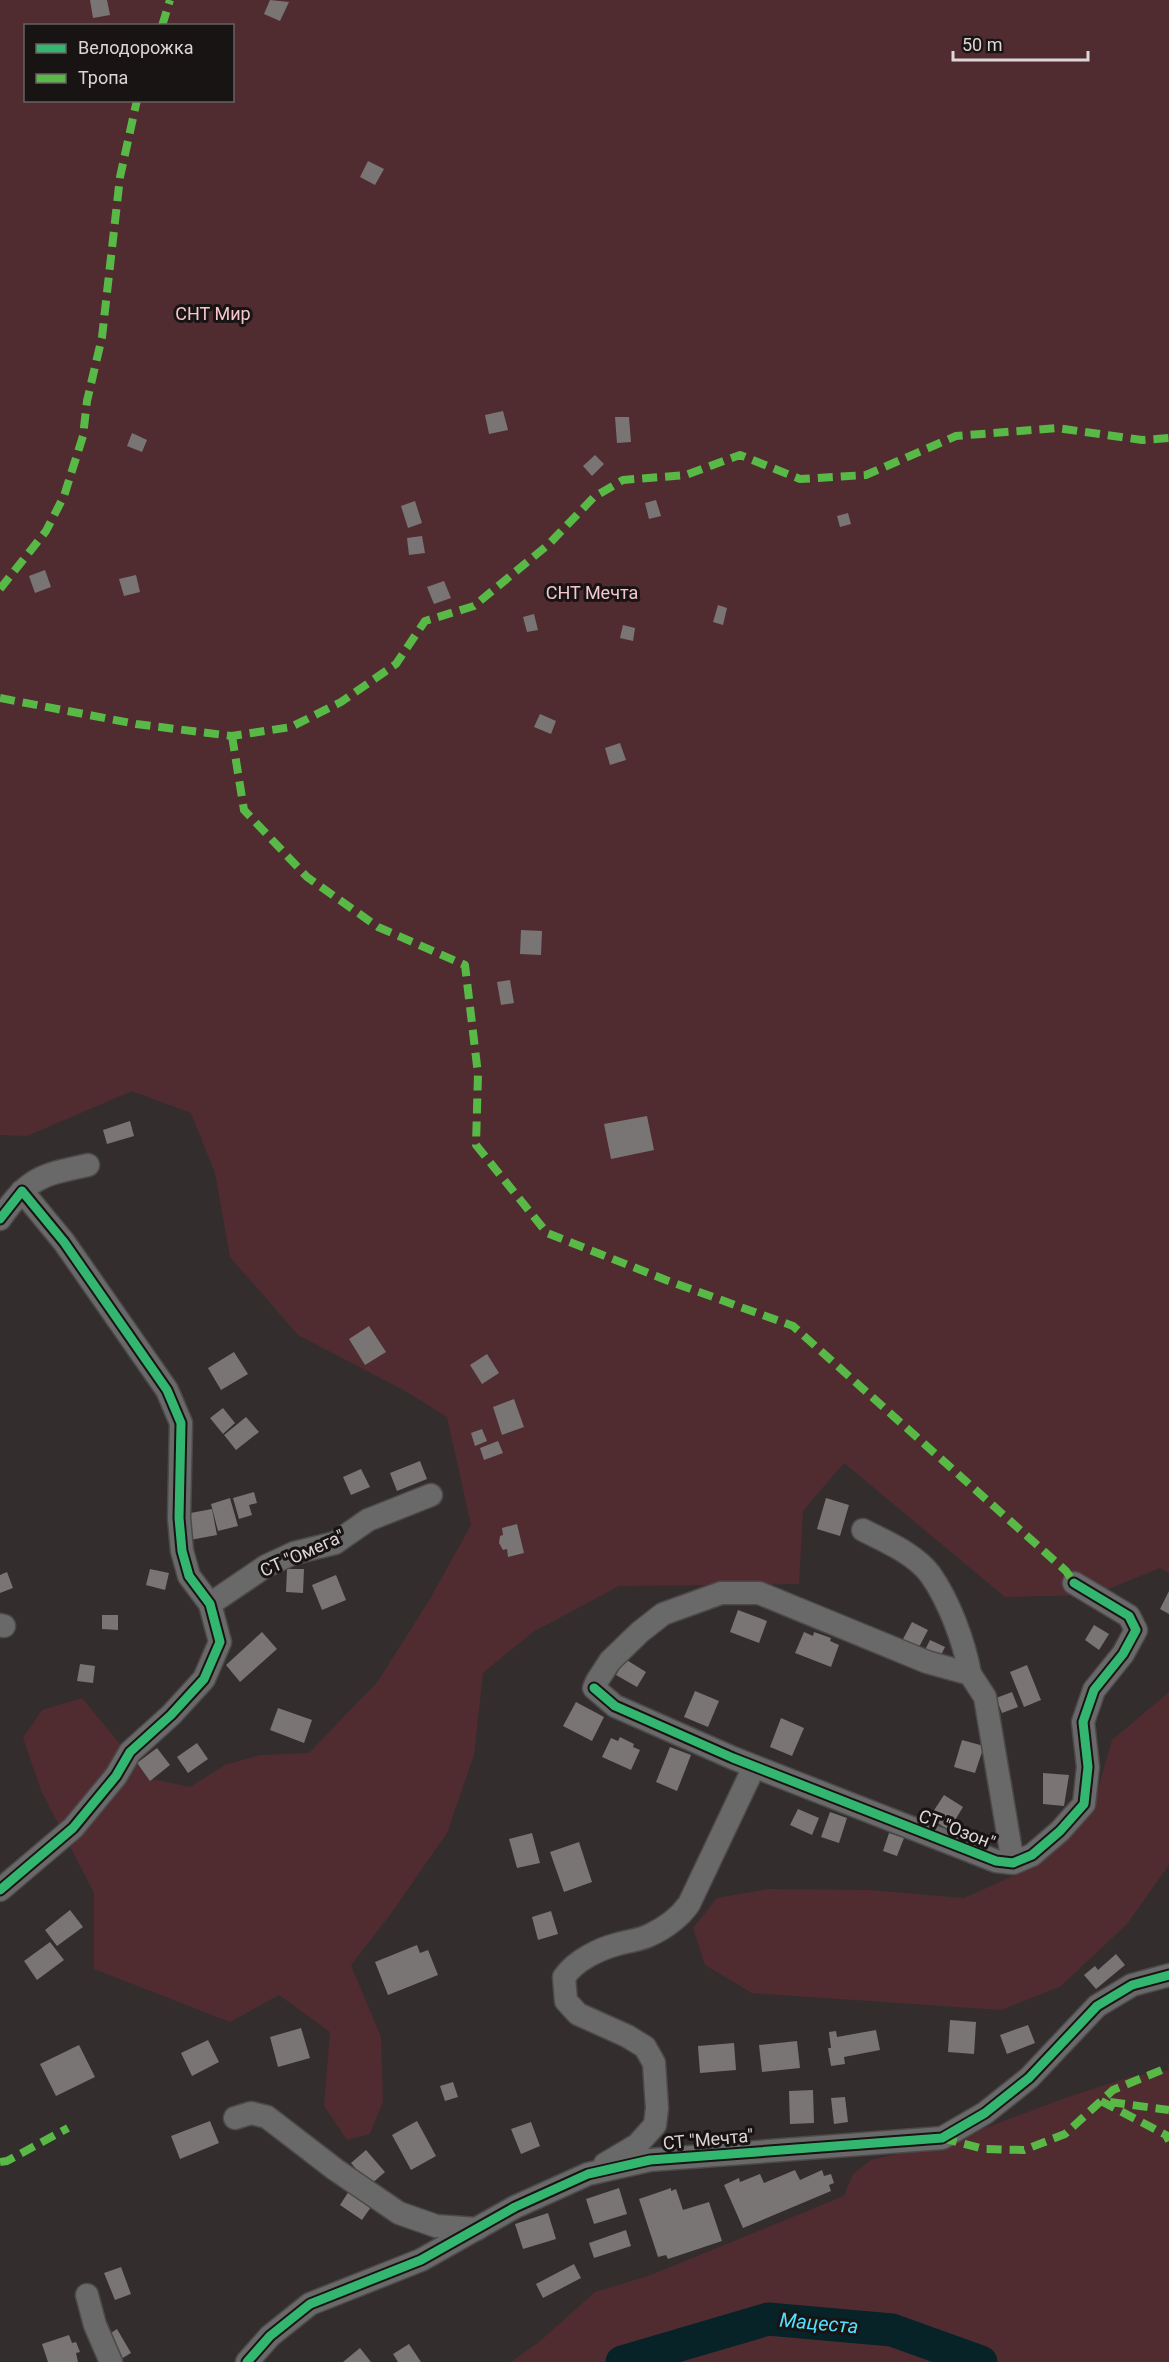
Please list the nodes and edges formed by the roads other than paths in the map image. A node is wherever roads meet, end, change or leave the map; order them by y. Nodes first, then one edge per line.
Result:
1 (88, 1165) dead end
2 (22, 1191) junction
3 (0, 1218) edge
4 (431, 1496) dead end
5 (863, 1530) dead end
6 (1074, 1584) dead end
7 (210, 1604) junction
8 (970, 1674) junction
9 (754, 1767) junction
10 (1012, 1863) junction
11 (0, 1890) edge
12 (1169, 1975) edge
13 (235, 2118) dead end
14 (588, 2174) junction
15 (477, 2229) junction
16 (87, 2295) dead end
17 (111, 2362) edge
18 (247, 2362) edge

1 - 2 street
2 - 3 street
2 - 7 street
4 - 7 street, СТ "Омега"
5 - 8 street
6 - 10 street, СТ "Озон"
7 - 11 street
8 - 9 street, СТ "Озон"
8 - 10 street
9 - 10 street, СТ "Озон"
9 - 14 street
12 - 14 street, СТ "Мечта"
13 - 15 street
14 - 15 street, СТ "Мечта"
15 - 18 street, СТ "Мечта"
16 - 17 street

